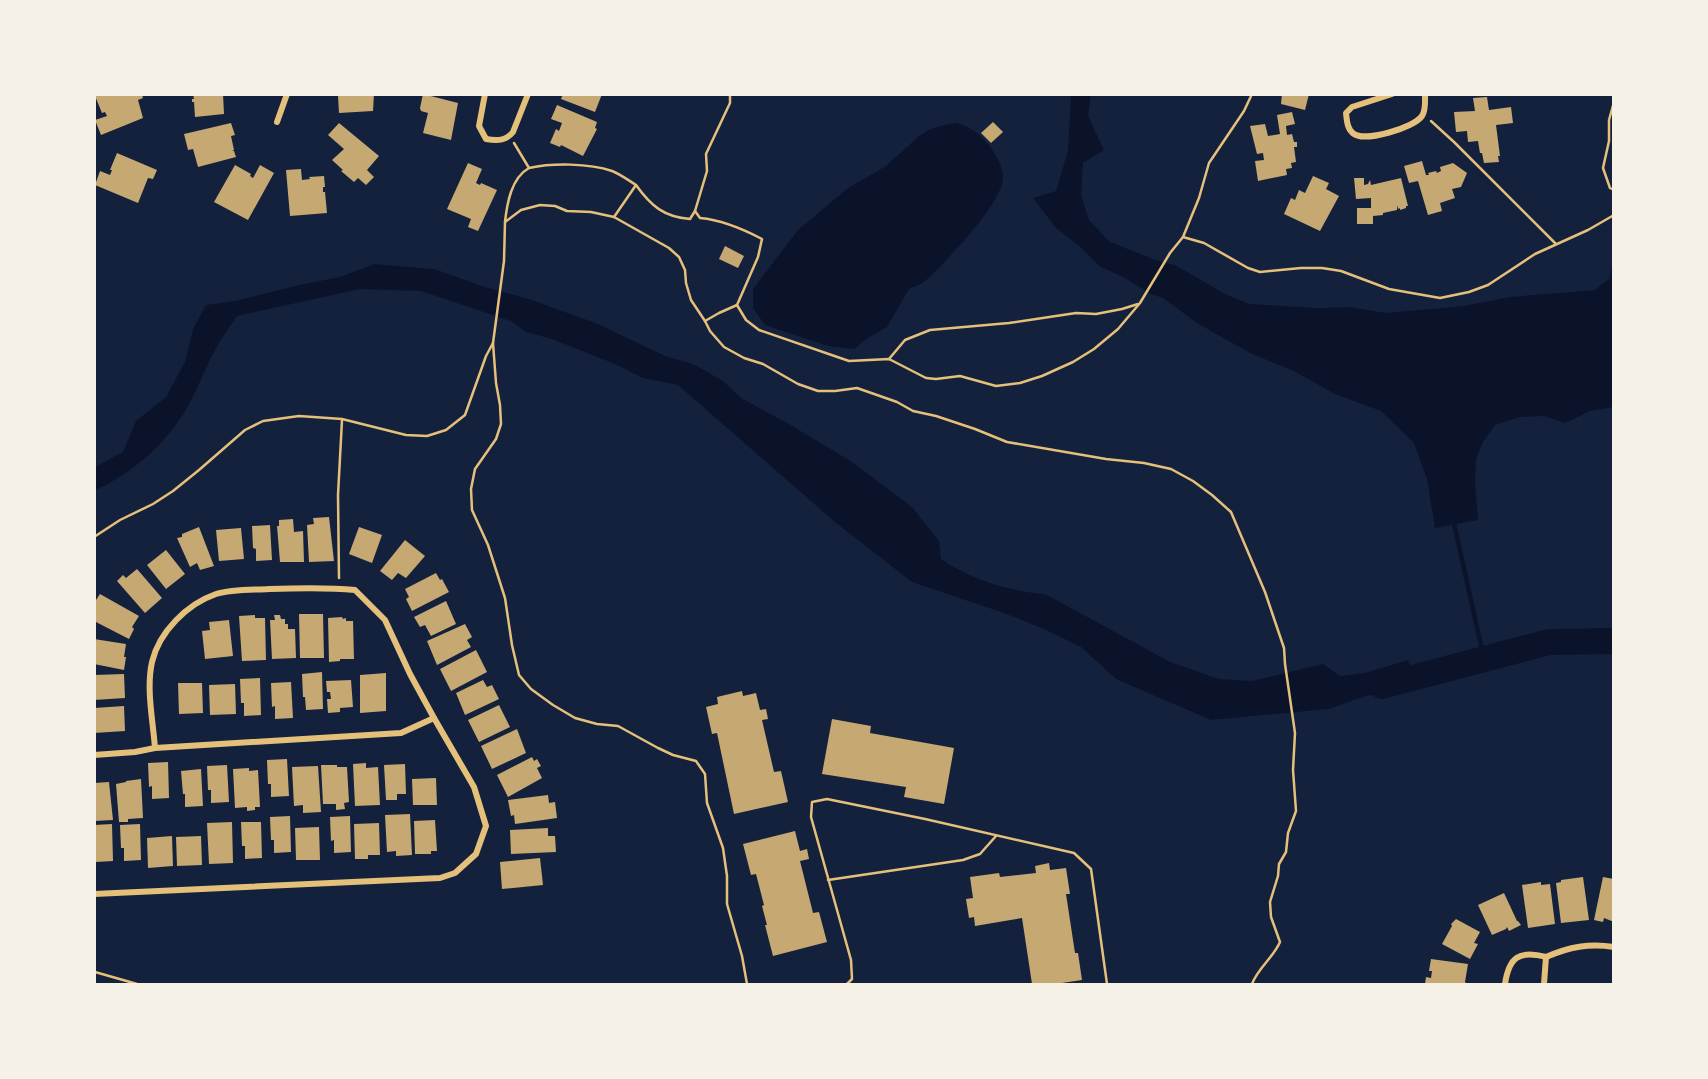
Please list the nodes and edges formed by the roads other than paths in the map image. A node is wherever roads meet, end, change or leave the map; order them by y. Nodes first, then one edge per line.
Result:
1 (287, 94) edge
2 (485, 94) edge
3 (528, 94) edge
4 (1392, 94) edge
5 (1425, 94) edge
6 (277, 122) dead end
7 (434, 718) junction
8 (155, 748) junction
9 (94, 755) edge
10 (996, 835) junction
11 (828, 880) junction
12 (94, 894) edge
13 (1614, 947) edge
14 (1546, 957) junction
15 (848, 985) edge
16 (1107, 985) edge
17 (1506, 985) edge
18 (1544, 985) edge

1 - 6 street
2 - 3 street
4 - 5 street
7 - 8 street
7 - 8 street
7 - 12 street
8 - 9 street
10 - 11 lane
10 - 11 lane
10 - 16 lane
11 - 15 lane
13 - 14 street
14 - 17 street
14 - 18 street

